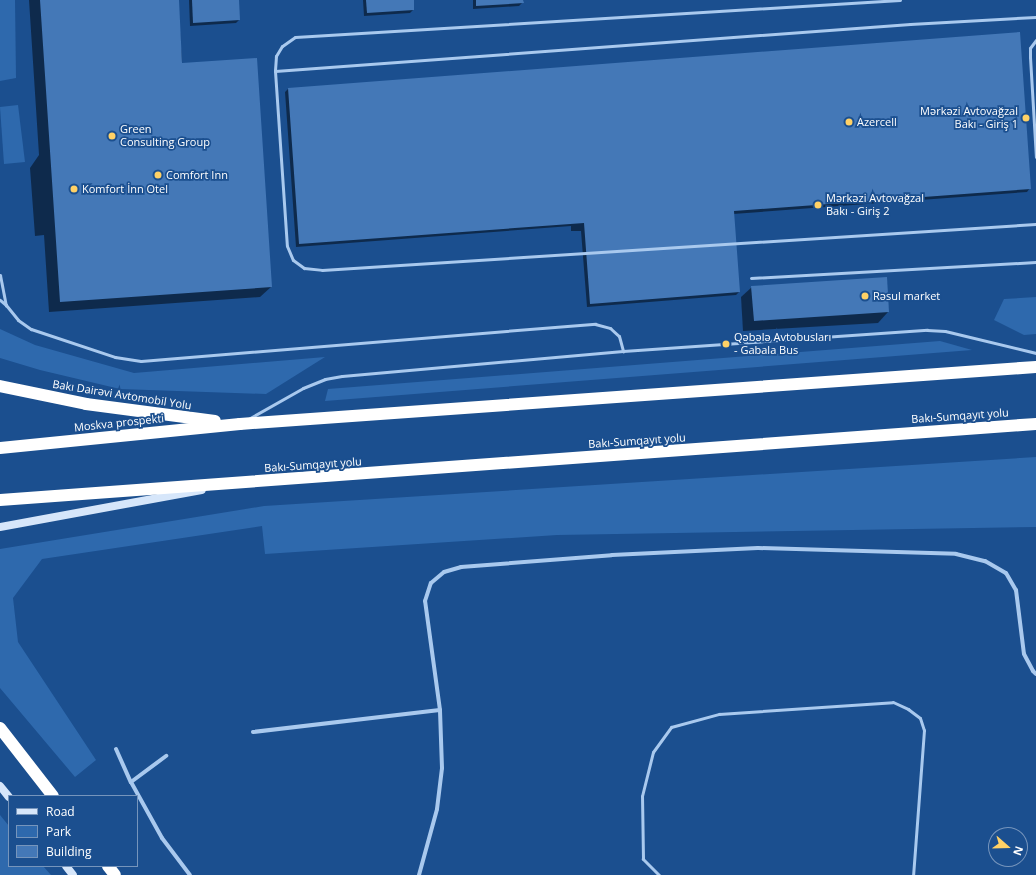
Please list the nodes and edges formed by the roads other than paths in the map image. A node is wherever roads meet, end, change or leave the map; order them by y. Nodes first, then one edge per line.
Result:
1 (900, 0) edge
2 (1036, 17) edge
3 (1036, 40) edge
4 (275, 71) junction
5 (1036, 157) edge
6 (1036, 224) edge
7 (1036, 262) edge
8 (0, 275) edge
9 (751, 278) dead end
10 (0, 300) edge
11 (6, 305) junction
12 (623, 351) junction
13 (1036, 353) edge
14 (1036, 367) edge
15 (0, 386) edge
16 (240, 424) junction
17 (1036, 424) edge
18 (0, 448) edge
19 (239, 484) junction
20 (0, 500) edge
21 (0, 527) edge
22 (1036, 674) edge
23 (440, 710) junction
24 (0, 728) edge
25 (253, 732) dead end
26 (116, 749) dead end
27 (166, 756) dead end
28 (131, 782) junction
29 (0, 786) edge
30 (53, 795) edge
31 (8, 796) edge
32 (67, 867) edge
33 (109, 867) edge
34 (73, 875) edge
35 (116, 875) edge
36 (190, 875) edge
37 (419, 875) edge
38 (659, 875) edge
39 (913, 875) edge

1 - 4 lane
2 - 4 lane
3 - 5 lane
4 - 6 lane
7 - 9 lane
8 - 11 lane
10 - 11 lane
11 - 12 lane
12 - 13 lane
12 - 16 lane
14 - 16 highway
15 - 16 highway, Bakı Dairəvi Avtomobil Yolu
16 - 18 highway, Moskva prospekti
17 - 19 highway, Bakı-Sumqayıt yolu
19 - 20 highway
19 - 21 main road
22 - 23 street
23 - 25 street
23 - 37 street
24 - 30 highway
26 - 28 street
27 - 28 street
28 - 36 street
29 - 31 main road
32 - 34 main road
33 - 35 highway
38 - 39 lane

